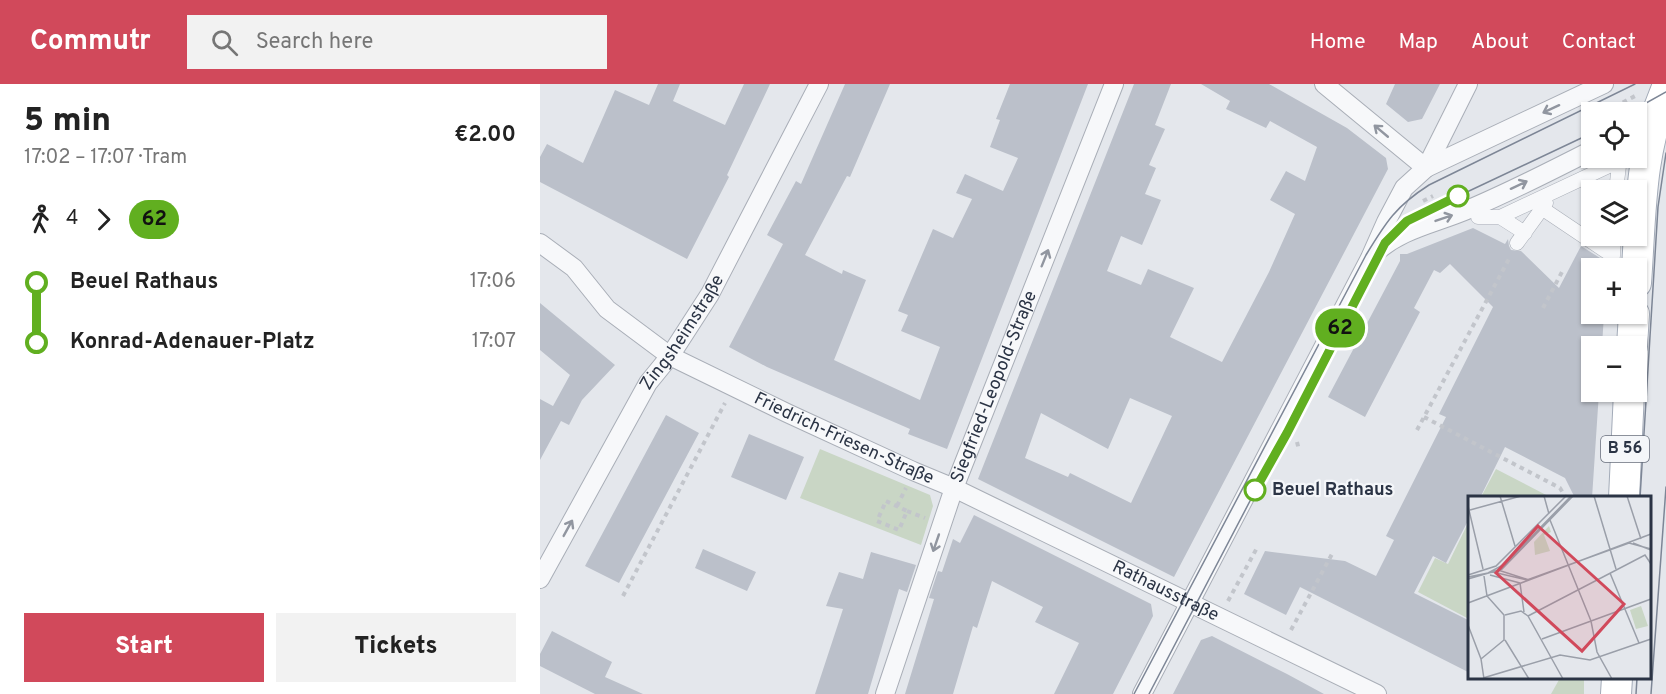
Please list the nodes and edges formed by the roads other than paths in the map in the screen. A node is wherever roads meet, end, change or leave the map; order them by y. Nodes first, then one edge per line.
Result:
1 (819, 84) edge
2 (1114, 84) edge
3 (1324, 84) edge
4 (1468, 84) edge
5 (1604, 84) edge
6 (1666, 90) edge
7 (1652, 121) edge
8 (1581, 155) edge
9 (1426, 168) junction
10 (1601, 168) edge
11 (1556, 190) junction
12 (1543, 209) junction
13 (1478, 217) dead end
14 (1500, 217) junction
15 (1581, 235) edge
16 (540, 243) edge
17 (1598, 246) edge
18 (1614, 246) edge
19 (1370, 258) junction
20 (1637, 258) edge
21 (670, 356) junction
22 (1629, 402) edge
23 (954, 488) junction
24 (1624, 496) edge
25 (540, 579) edge
26 (1190, 603) junction
27 (1617, 679) edge
28 (885, 694) edge
29 (1142, 694) edge
30 (1377, 694) edge
31 (1616, 694) edge

1 - 21 street, Zingsheimstraße
23 -> 2 street, Siegfried-Leopold-Straße
9 -> 3 street
4 - 9 street
5 -> 9 street
6 - 7 main road
7 - 20 main road
19 -> 8 street
9 - 19 street
10 - 11 street
11 - 12 street
11 - 14 street
12 - 14 street
12 - 15 street
13 - 14 street
16 - 21 street, Friedrich-Friesen-Straße
17 - 18 street
19 - 26 street
21 - 23 street, Friedrich-Friesen-Straße
25 -> 21 street, Zingsheimstraße
22 - 24 main road, B 56
23 - 26 street, Rathausstraße
23 -> 28 street, Siegfried-Leopold-Straße
26 - 29 street
26 - 30 street, Rathausstraße
27 - 31 main road

